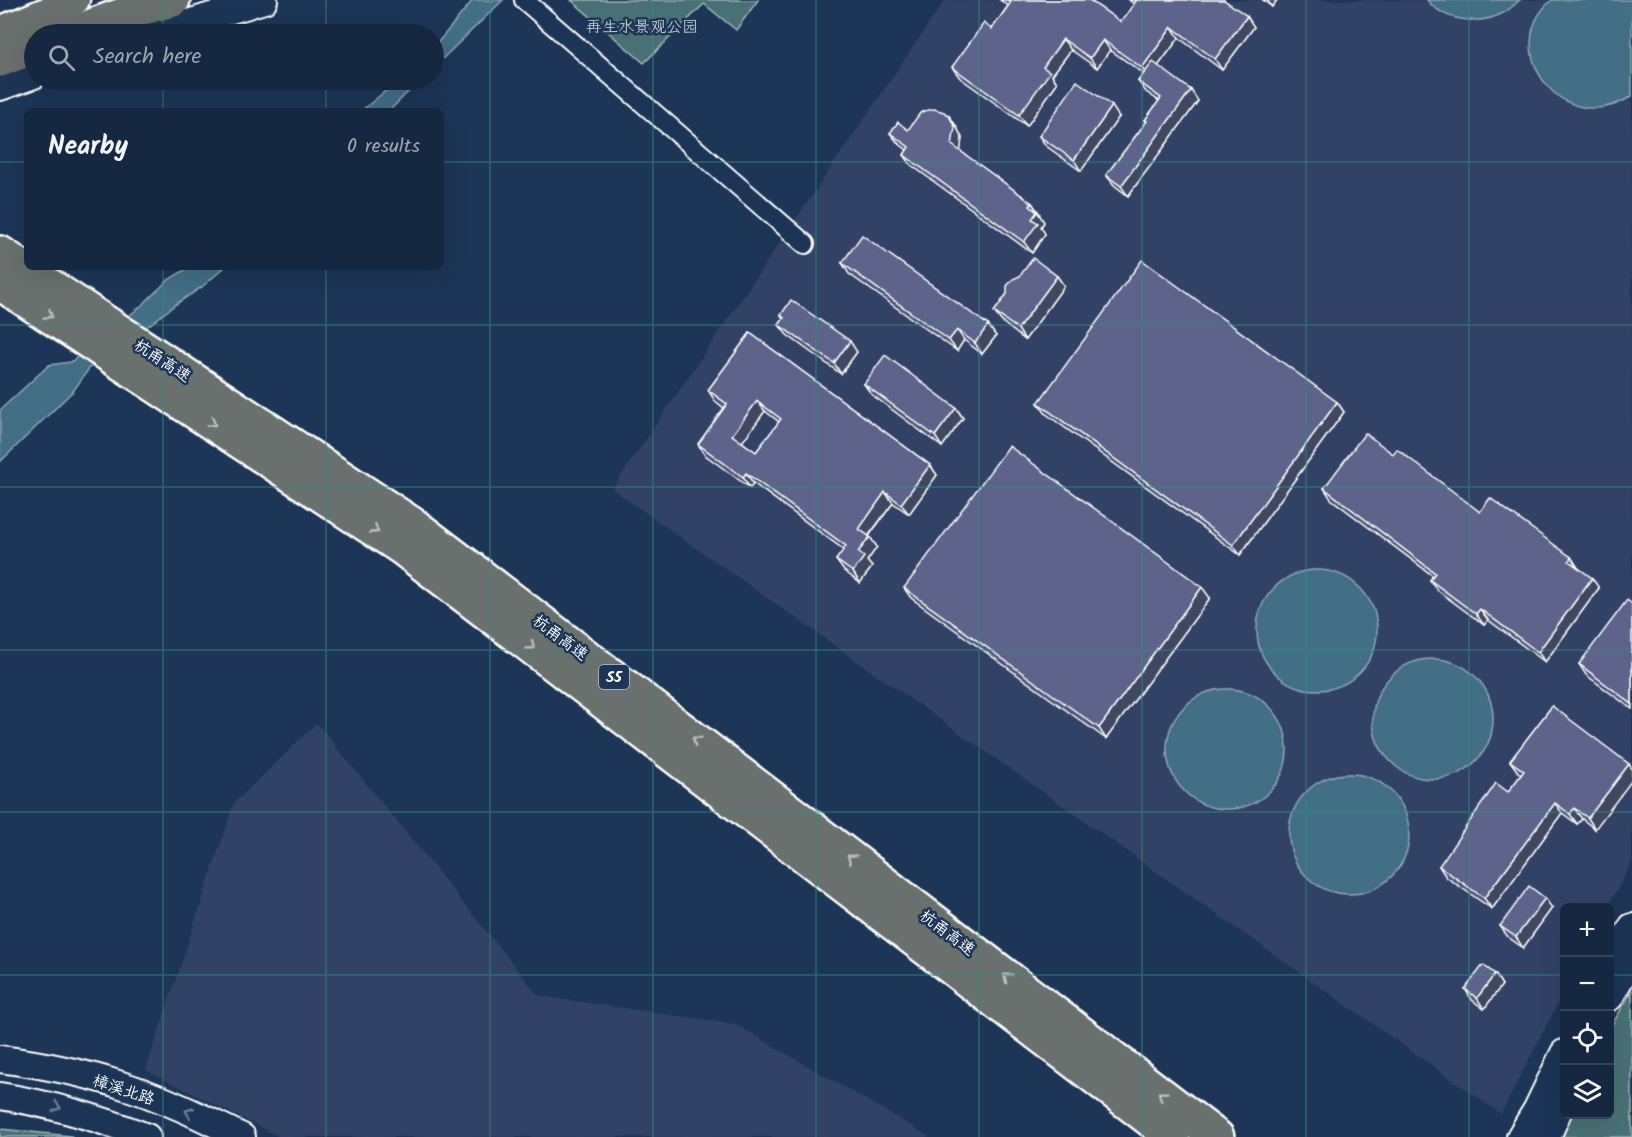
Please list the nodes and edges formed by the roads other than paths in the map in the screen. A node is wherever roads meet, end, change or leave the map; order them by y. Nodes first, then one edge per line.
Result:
1 (75, 0) edge
2 (173, 0) edge
3 (264, 0) edge
4 (525, 0) edge
5 (97, 24) edge
6 (185, 24) edge
7 (0, 31) edge
8 (24, 51) edge
9 (0, 60) edge
10 (24, 79) edge
11 (0, 87) edge
12 (805, 244) dead end
13 (0, 253) edge
14 (24, 269) edge
15 (26, 270) edge
16 (0, 283) edge
17 (1632, 927) edge
18 (1632, 957) edge
19 (1614, 959) edge
20 (1614, 990) edge
21 (0, 1059) edge
22 (1560, 1061) edge
23 (0, 1096) edge
24 (1560, 1107) edge
25 (1213, 1134) edge
26 (147, 1137) edge
27 (242, 1137) edge
28 (1173, 1137) edge
29 (1520, 1137) edge
30 (1547, 1137) edge

1 - 7 main road
2 - 5 highway
3 - 6 street
4 - 12 street
8 - 9 highway
10 - 11 street
14 -> 13 highway, 杭甬高速 / S5
25 -> 15 highway, 杭甬高速 / S5
16 -> 28 highway, 杭甬高速 / S5
17 - 19 street
18 - 20 street
27 -> 21 street, 樟溪北路
22 - 29 street
23 -> 26 street
24 - 30 street

